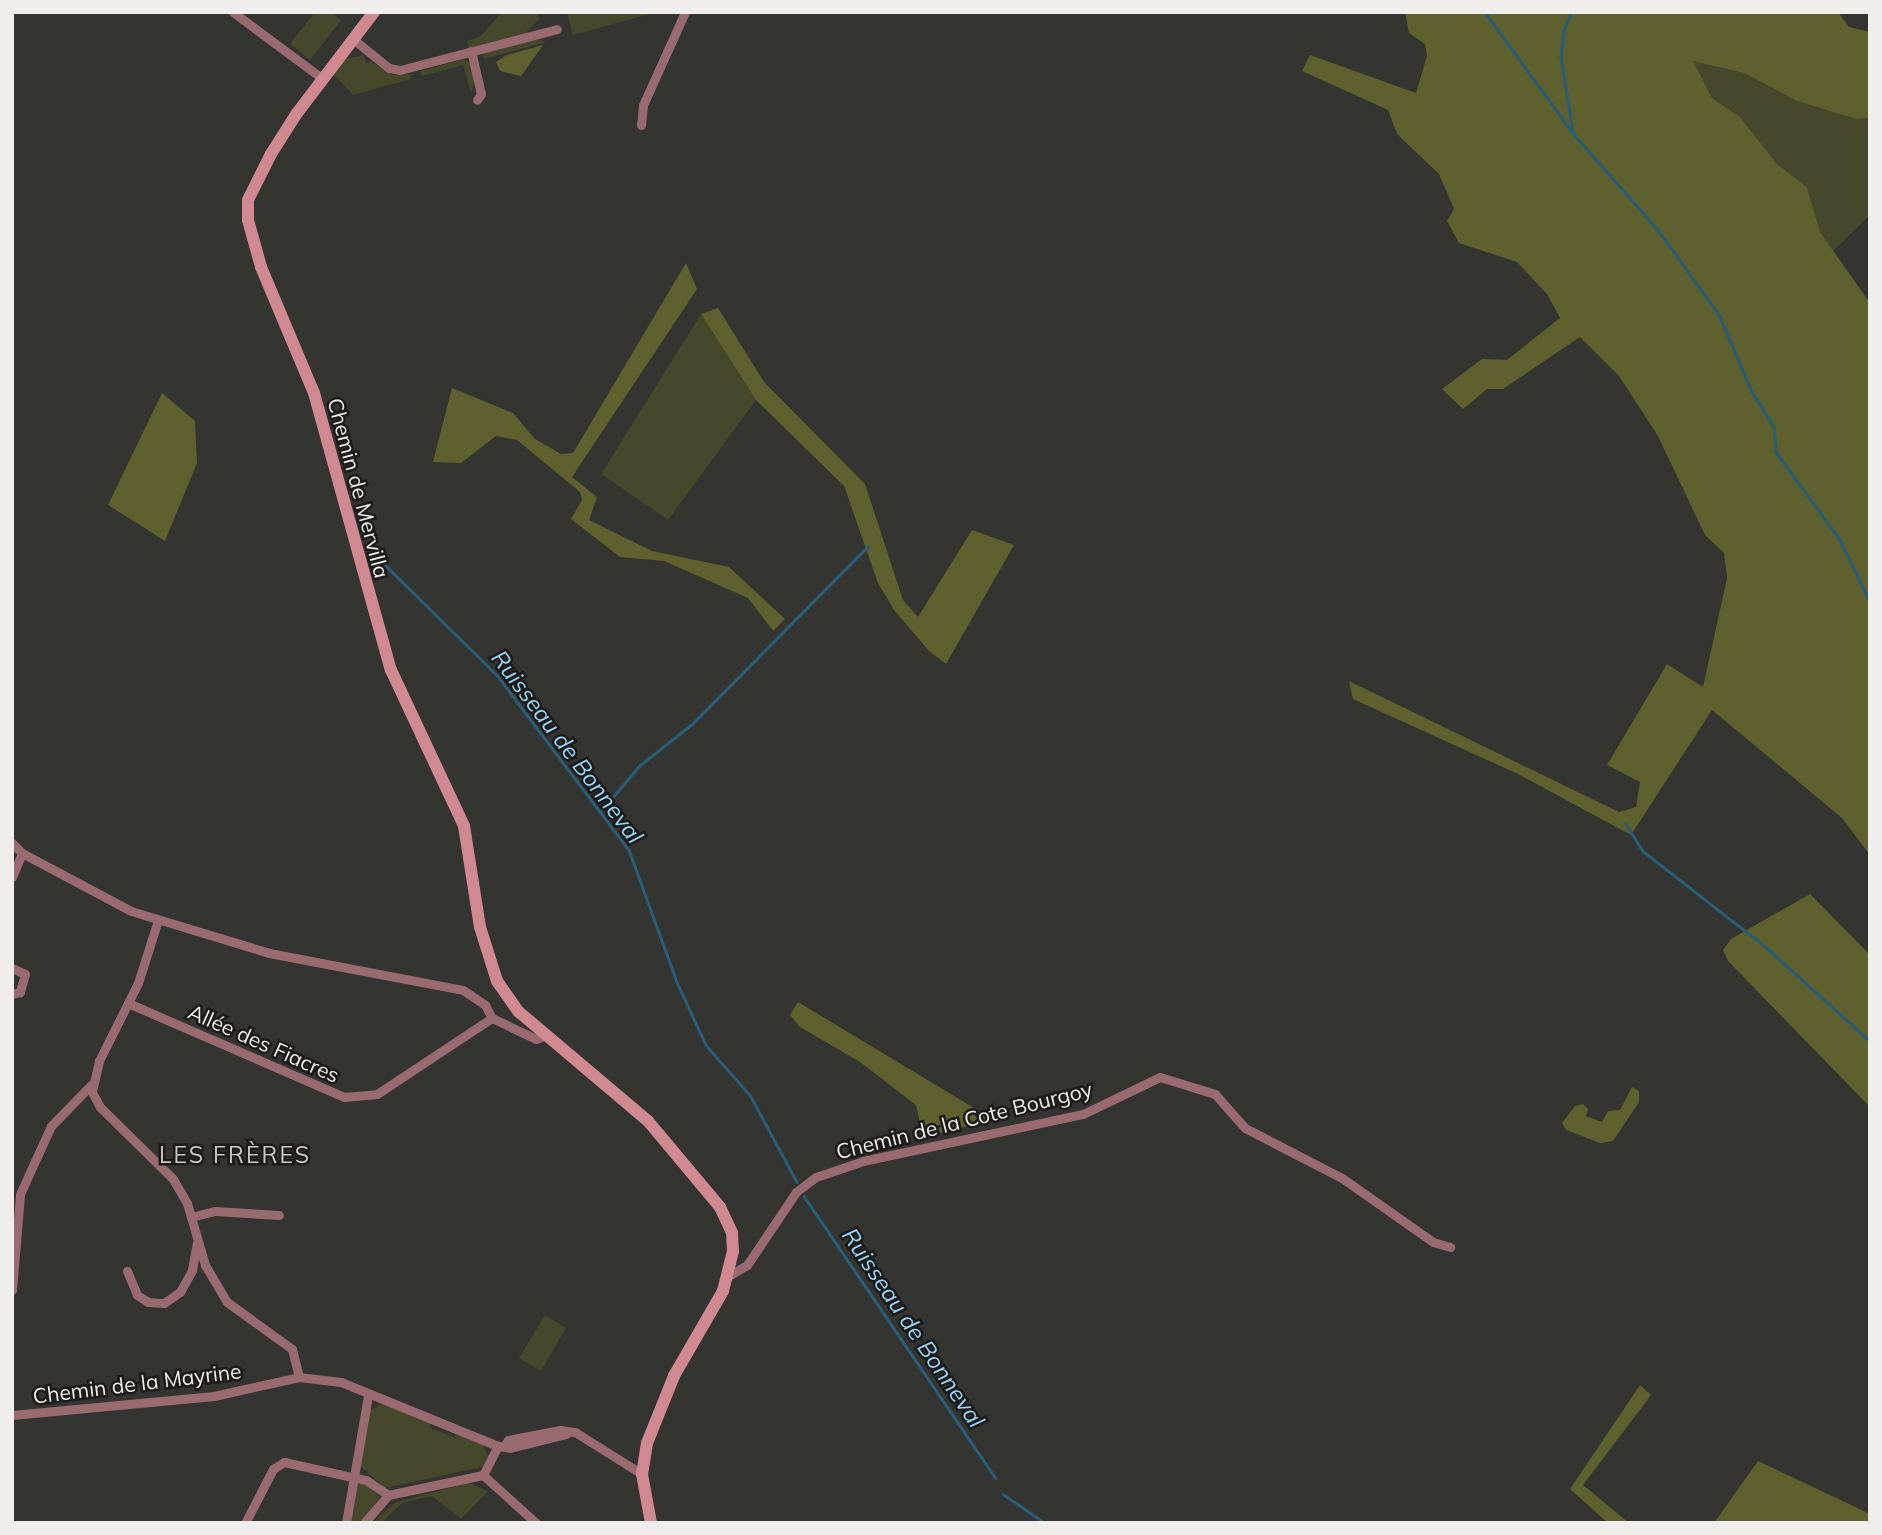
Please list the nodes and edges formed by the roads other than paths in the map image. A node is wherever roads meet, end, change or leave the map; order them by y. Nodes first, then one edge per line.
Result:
1 (233, 12) edge
2 (374, 12) edge
3 (685, 12) edge
4 (557, 29) dead end
5 (353, 39) junction
6 (471, 51) junction
7 (323, 79) junction
8 (477, 100) dead end
9 (641, 125) dead end
10 (12, 843) edge
11 (22, 853) junction
12 (12, 877) edge
13 (158, 920) junction
14 (12, 968) edge
15 (12, 994) edge
16 (128, 1003) junction
17 (492, 1018) junction
18 (547, 1035) junction
19 (91, 1085) junction
20 (279, 1214) dead end
21 (191, 1217) junction
22 (198, 1240) junction
23 (1450, 1248) dead end
24 (127, 1271) dead end
25 (728, 1276) junction
26 (12, 1290) edge
27 (299, 1377) junction
28 (368, 1395) junction
29 (12, 1415) edge
30 (501, 1446) junction
31 (642, 1474) junction
32 (483, 1475) junction
33 (352, 1478) junction
34 (388, 1495) junction
35 (245, 1523) edge
36 (346, 1523) edge
37 (364, 1523) edge
38 (536, 1523) edge
39 (651, 1523) edge

1 - 7 street
2 - 5 street, Chemin de Mervilla
3 - 9 street
4 - 6 street
5 - 6 street
5 - 7 street, Chemin de Mervilla
6 - 8 street
7 - 18 street, Chemin de Mervilla
10 - 11 street
11 - 12 street
11 - 13 street
13 - 16 street
13 - 17 street
14 - 15 street
16 - 17 street, Allée des Fiacres
16 - 19 street
17 - 18 street
18 - 25 street
19 - 21 street
19 - 26 street
20 - 21 street
21 - 22 street
22 - 24 street
22 - 27 street
23 - 25 street, Chemin de la Cote Bourgoy
25 - 31 street
27 - 28 street, Chemin de la Mayrine
27 - 29 street, Chemin de la Mayrine
28 - 30 street, Chemin de la Mayrine
28 - 33 street
30 - 31 street
30 - 32 street
31 - 39 street
32 - 34 street
32 - 38 street
33 - 34 street
33 - 35 street
33 - 36 street
34 - 37 street

